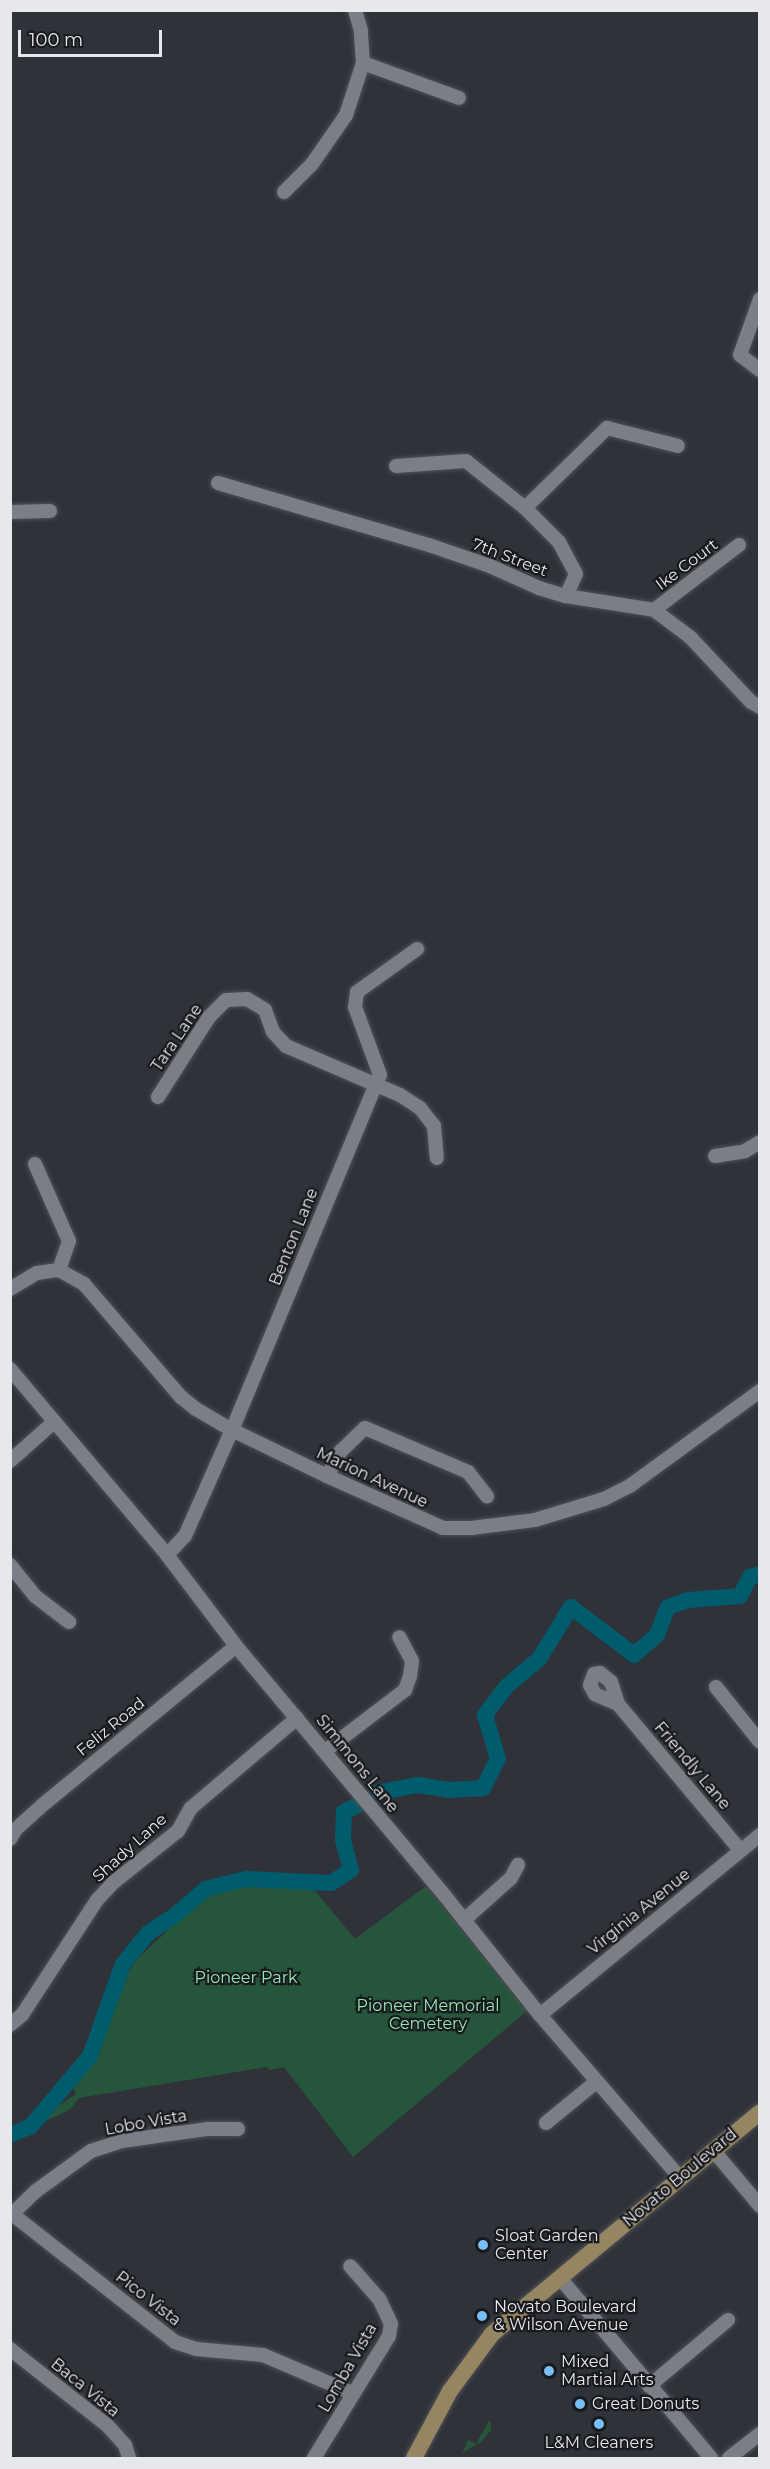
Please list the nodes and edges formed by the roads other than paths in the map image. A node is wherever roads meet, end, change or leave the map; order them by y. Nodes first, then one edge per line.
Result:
1 (355, 10) edge
2 (363, 63) junction
3 (459, 98) dead end
4 (284, 192) dead end
5 (759, 299) edge
6 (759, 370) edge
7 (678, 446) dead end
8 (396, 466) dead end
9 (218, 483) dead end
10 (525, 508) junction
11 (50, 511) dead end
12 (10, 512) edge
13 (739, 546) dead end
14 (566, 596) junction
15 (654, 610) junction
16 (759, 706) edge
17 (417, 949) dead end
18 (375, 1085) junction
19 (158, 1097) dead end
20 (759, 1142) edge
21 (715, 1156) dead end
22 (437, 1158) dead end
23 (35, 1164) dead end
24 (59, 1270) junction
25 (10, 1289) edge
26 (10, 1369) edge
27 (759, 1390) edge
28 (54, 1422) junction
29 (232, 1430) junction
30 (10, 1461) edge
31 (327, 1476) junction
32 (487, 1496) dead end
33 (167, 1555) junction
34 (10, 1565) edge
35 (69, 1622) dead end
36 (399, 1637) dead end
37 (236, 1646) junction
38 (716, 1687) dead end
39 (618, 1704) dead end
40 (297, 1718) junction
41 (759, 1742) edge
42 (325, 1751) junction
43 (759, 1835) edge
44 (10, 1839) edge
45 (740, 1850) junction
46 (518, 1865) dead end
47 (464, 1920) junction
48 (540, 2015) junction
49 (10, 2025) edge
50 (596, 2082) junction
51 (759, 2112) edge
52 (546, 2123) dead end
53 (238, 2128) dead end
54 (713, 2151) junction
55 (680, 2178) junction
56 (759, 2206) edge
57 (11, 2215) edge
58 (350, 2266) dead end
59 (560, 2278) junction
60 (728, 2320) dead end
61 (10, 2349) edge
62 (649, 2386) junction
63 (352, 2392) junction
64 (759, 2434) edge
65 (129, 2458) edge
66 (314, 2458) edge
67 (414, 2458) edge
68 (711, 2458) edge
69 (729, 2458) edge

1 - 2 street
2 - 3 street
2 - 4 street
5 - 6 street
7 - 10 street
8 - 10 street
9 - 14 street, 7th Street
10 - 14 street
11 - 12 street
13 - 15 street, Ike Court
14 - 15 street, 7th Street
15 - 16 street, 7th Street
17 - 18 street, Benton Lane
18 - 19 street, Tara Lane
18 - 22 street
18 - 29 street, Benton Lane
20 - 21 street
23 - 24 street
24 - 25 street
24 - 29 street, Marion Avenue
26 - 28 street, Simmons Lane
27 - 31 street, Marion Avenue
28 - 30 street
28 - 33 street, Simmons Lane
29 - 31 street, Marion Avenue
29 - 33 street, Benton Lane
31 - 32 street
33 - 37 street, Simmons Lane
34 - 35 street
36 - 42 street
37 - 40 street, Simmons Lane
37 - 44 street, Feliz Road
38 - 41 street
39 - 45 street, Friendly Lane
40 - 42 street, Simmons Lane
40 - 49 street, Shady Lane
42 - 47 street, Simmons Lane
43 - 45 street, Virginia Avenue
45 - 48 street, Virginia Avenue
46 - 47 street
47 - 48 street, Simmons Lane
48 - 50 street, Simmons Lane
50 - 52 street
50 - 55 street, Simmons Lane
51 - 54 main road, Novato Boulevard
53 - 57 street, Lobo Vista
54 - 55 main road, Novato Boulevard
54 - 56 street
55 - 59 main road, Novato Boulevard
57 - 63 street, Pico Vista
58 - 63 street, Lomba Vista
59 - 62 street
59 - 67 main road, Novato Boulevard
60 - 62 street
61 - 65 street, Baca Vista
62 - 68 street
63 - 66 street, Lomba Vista
64 - 69 street

